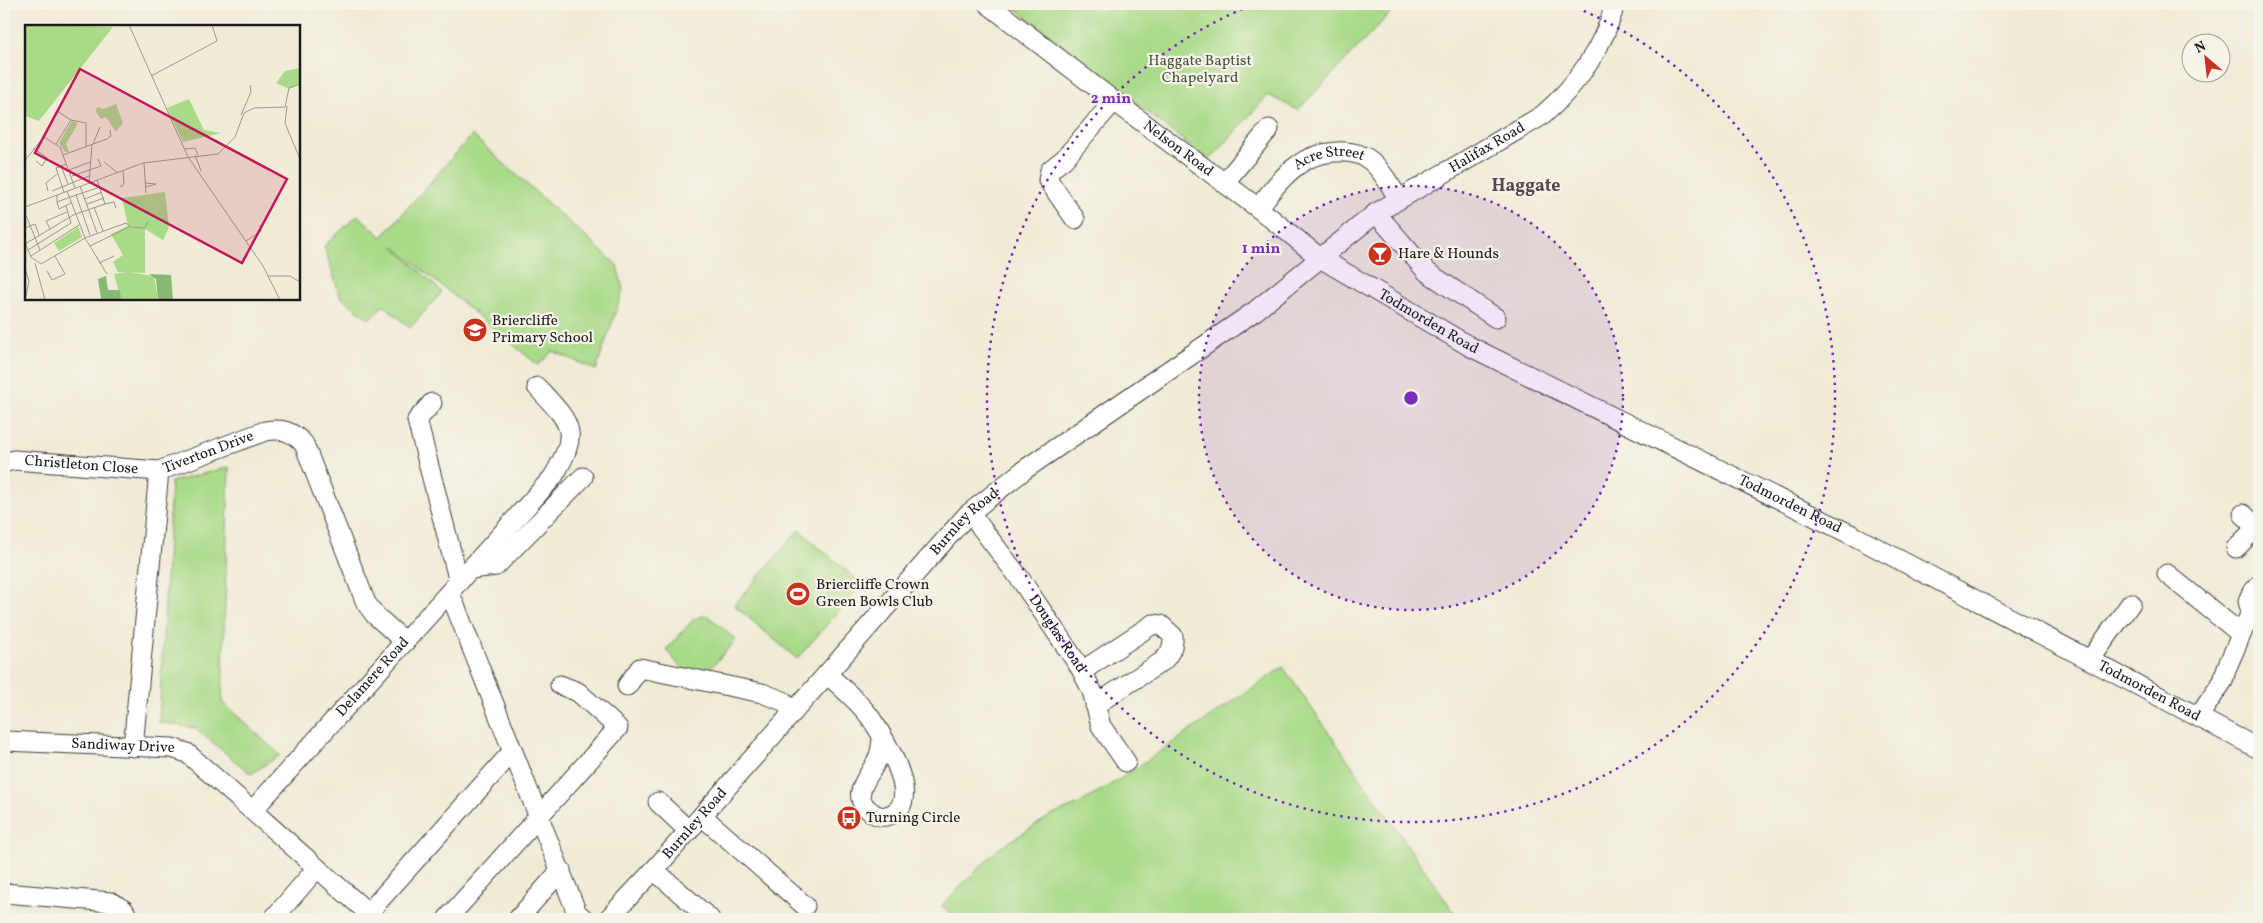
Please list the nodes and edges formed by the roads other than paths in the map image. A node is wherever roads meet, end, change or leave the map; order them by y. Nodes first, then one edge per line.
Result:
1 (988, 4) edge
2 (1615, 4) edge
3 (1114, 101) junction
4 (1268, 129) dead end
5 (1225, 182) junction
6 (1399, 199) junction
7 (1258, 208) junction
8 (1376, 213) junction
9 (1075, 219) dead end
10 (1320, 258) junction
11 (1496, 318) dead end
12 (536, 387) dead end
13 (432, 403) dead end
14 (4, 463) edge
15 (159, 470) junction
16 (584, 477) dead end
17 (970, 513) junction
18 (2243, 514) dead end
19 (2258, 528) edge
20 (2236, 548) dead end
21 (2167, 574) dead end
22 (460, 582) junction
23 (2259, 586) edge
24 (2131, 603) dead end
25 (2241, 634) junction
26 (405, 642) junction
27 (2090, 660) junction
28 (1082, 671) junction
29 (827, 674) junction
30 (560, 686) dead end
31 (627, 686) dead end
32 (1095, 706) junction
33 (793, 712) junction
34 (2199, 716) junction
35 (882, 739) dead end
36 (4, 741) edge
37 (133, 746) junction
38 (2259, 749) edge
39 (513, 751) junction
40 (1126, 762) dead end
41 (658, 802) dead end
42 (253, 810) junction
43 (540, 816) junction
44 (702, 816) junction
45 (689, 831) junction
46 (318, 868) junction
47 (561, 870) junction
48 (654, 870) junction
49 (4, 893) edge
50 (805, 906) dead end
51 (372, 916) edge
52 (280, 917) edge
53 (706, 918) edge
54 (129, 919) edge
55 (447, 919) edge
56 (518, 919) edge
57 (584, 919) edge
58 (608, 919) edge

1 - 3 street, Nelson Road
2 - 6 street, Halifax Road
3 - 5 street, Nelson Road
3 - 9 street
4 - 5 street
5 - 7 street, Nelson Road
6 - 7 street, Acre Street
6 - 8 street, Halifax Road
7 - 10 street, Nelson Road
8 - 10 street, Halifax Road
8 - 11 street
10 - 17 street, Burnley Road
10 - 27 street, Todmorden Road
12 - 22 street, Delamere Road
13 - 22 street
14 - 15 street, Christleton Close
15 - 26 street, Tiverton Drive
15 - 37 street, Tiverton Drive
16 - 22 street
17 - 28 street, Douglas Road
17 - 29 street, Burnley Road
18 - 19 street
19 - 20 street
21 - 25 street
22 - 26 street, Delamere Road
22 - 39 street
23 - 25 street
24 - 27 street
25 - 34 street
26 - 42 street, Delamere Road
27 - 34 street, Todmorden Road
28 - 32 street, Douglas Road
28 - 32 street
29 - 33 street, Burnley Road
29 - 35 street
30 - 43 street
31 - 33 street
32 - 40 street, Douglas Road
33 - 44 street, Burnley Road
34 - 38 street, Todmorden Road
36 - 37 street, Sandiway Drive
37 - 42 street, Sandiway Drive
39 - 43 street
39 - 51 street
41 - 45 street
42 - 46 street, Sandiway Drive
43 - 47 street
43 - 55 street
44 - 45 street, Burnley Road
44 - 50 street
45 - 48 street, Burnley Road
46 - 51 street, Sandiway Drive
46 - 52 street
47 - 56 street
47 - 57 street
48 - 53 street
48 - 58 street, Burnley Road
49 - 54 street

